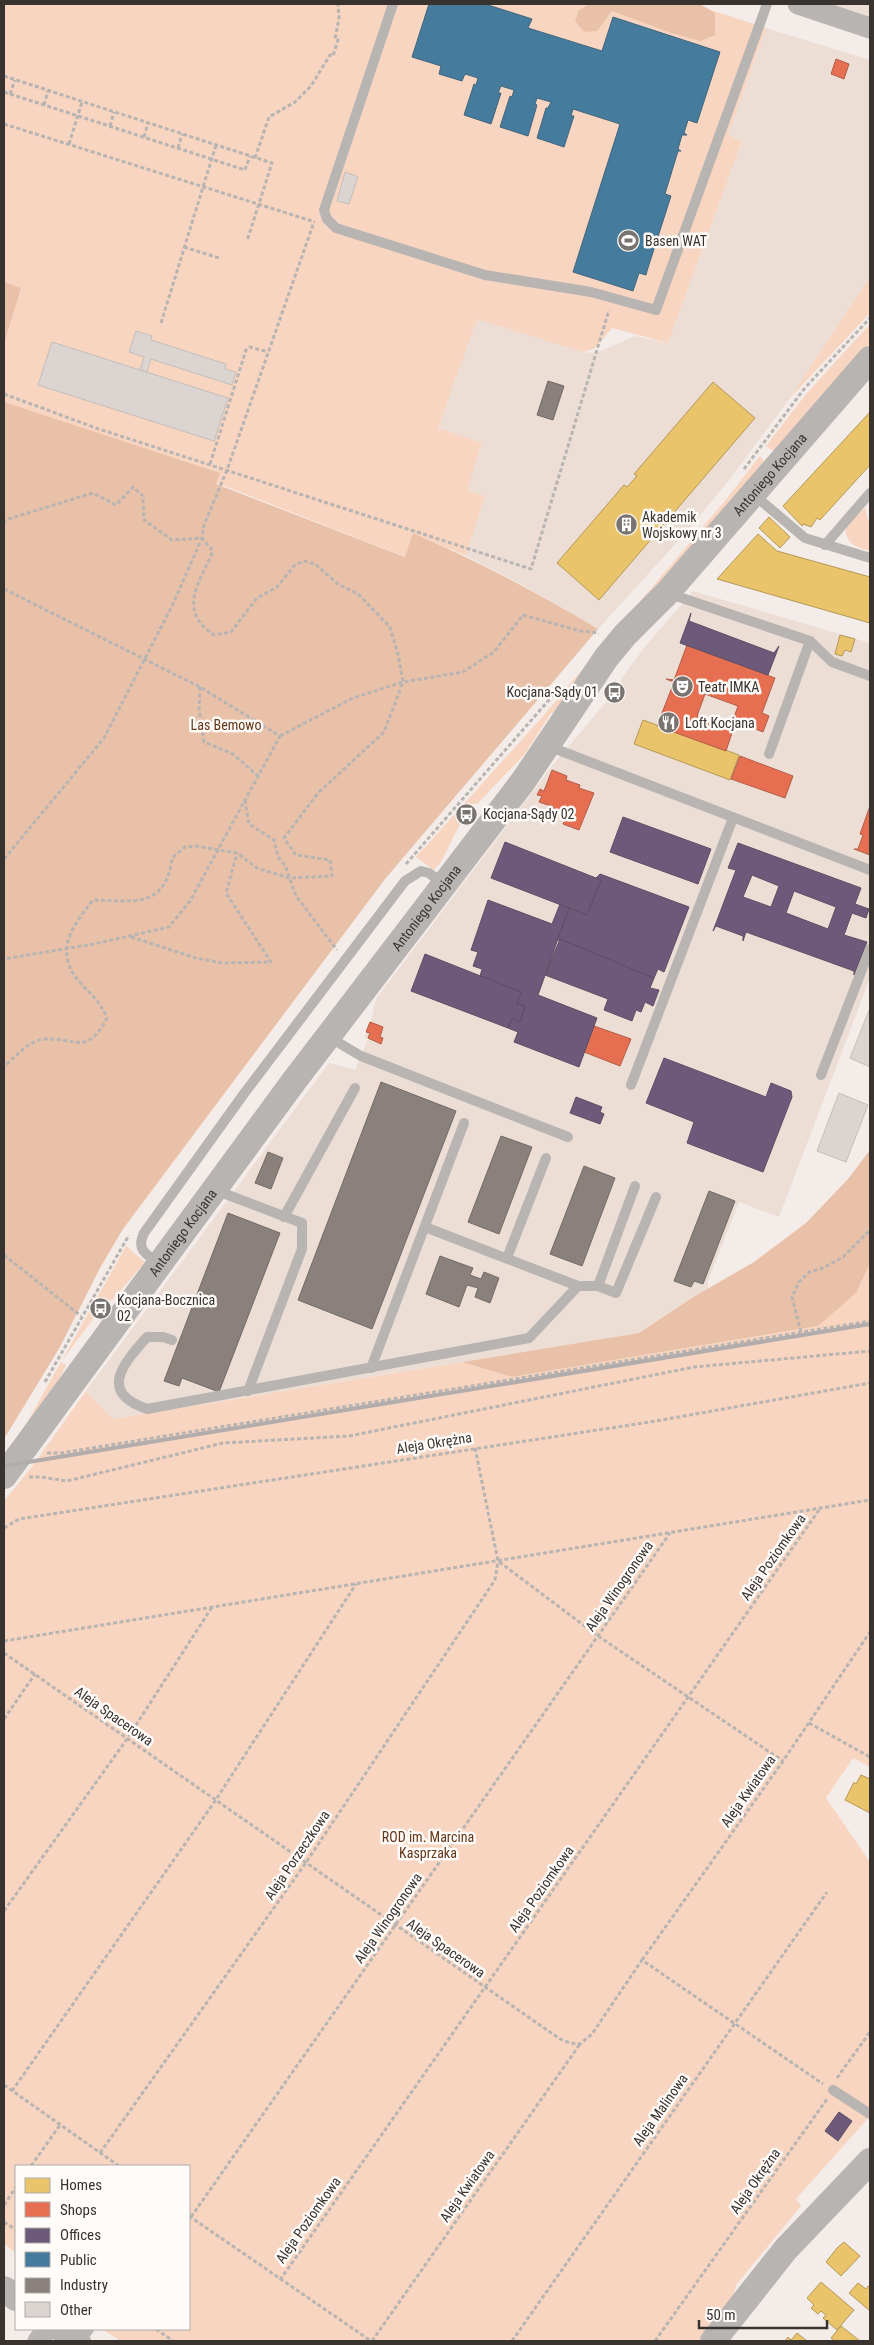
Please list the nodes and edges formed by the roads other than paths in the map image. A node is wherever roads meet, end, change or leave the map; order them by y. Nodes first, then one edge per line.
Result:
1 (393, 4) edge
2 (767, 4) edge
3 (798, 4) edge
4 (870, 28) edge
5 (870, 359) edge
6 (753, 493) junction
7 (870, 493) edge
8 (825, 545) junction
9 (870, 558) edge
10 (666, 593) junction
11 (810, 641) junction
12 (870, 676) edge
13 (548, 746) junction
14 (769, 754) dead end
15 (733, 818) junction
16 (870, 870) edge
17 (443, 884) junction
18 (870, 949) edge
19 (328, 1036) junction
20 (821, 1076) dead end
21 (631, 1085) dead end
22 (355, 1088) dead end
23 (464, 1123) dead end
24 (568, 1137) dead end
25 (546, 1158) dead end
26 (635, 1186) dead end
27 (214, 1190) junction
28 (656, 1197) dead end
29 (284, 1217) junction
30 (424, 1227) junction
31 (507, 1258) junction
32 (160, 1265) junction
33 (578, 1286) junction
34 (598, 1286) junction
35 (172, 1340) dead end
36 (371, 1368) junction
37 (248, 1391) junction
38 (15, 1476) edge
39 (833, 2090) road end
40 (870, 2114) edge
41 (870, 2161) edge
42 (4, 2289) edge
43 (15, 2297) edge
44 (46, 2330) edge
45 (63, 2330) edge
46 (88, 2330) edge
47 (38, 2341) edge
48 (80, 2341) edge
49 (712, 2341) edge

1 - 2 lane
3 - 4 street
5 - 6 street, Antoniego Kocjana
6 - 8 lane
6 - 10 street, Antoniego Kocjana
7 - 8 lane
8 - 9 lane
10 - 11 lane
10 - 13 street, Antoniego Kocjana
11 - 12 lane
11 - 14 lane
13 - 15 lane
13 - 17 street, Antoniego Kocjana
15 - 16 lane
15 - 21 lane
17 - 19 street, Antoniego Kocjana
17 - 32 lane
18 - 20 lane
19 - 24 lane
19 - 27 street, Antoniego Kocjana
22 - 29 lane
23 - 30 lane
25 - 31 lane
26 - 34 lane
27 - 29 lane
27 - 32 street, Antoniego Kocjana
28 - 34 lane
29 - 37 lane
30 - 31 lane
30 - 36 lane
31 - 33 lane
32 - 38 street, Antoniego Kocjana
33 - 34 lane
33 - 36 lane
35 - 37 lane
36 - 37 lane
39 - 40 lane
41 - 49 street
42 - 43 street
44 - 47 street
45 - 48 street
46 - 48 lane

